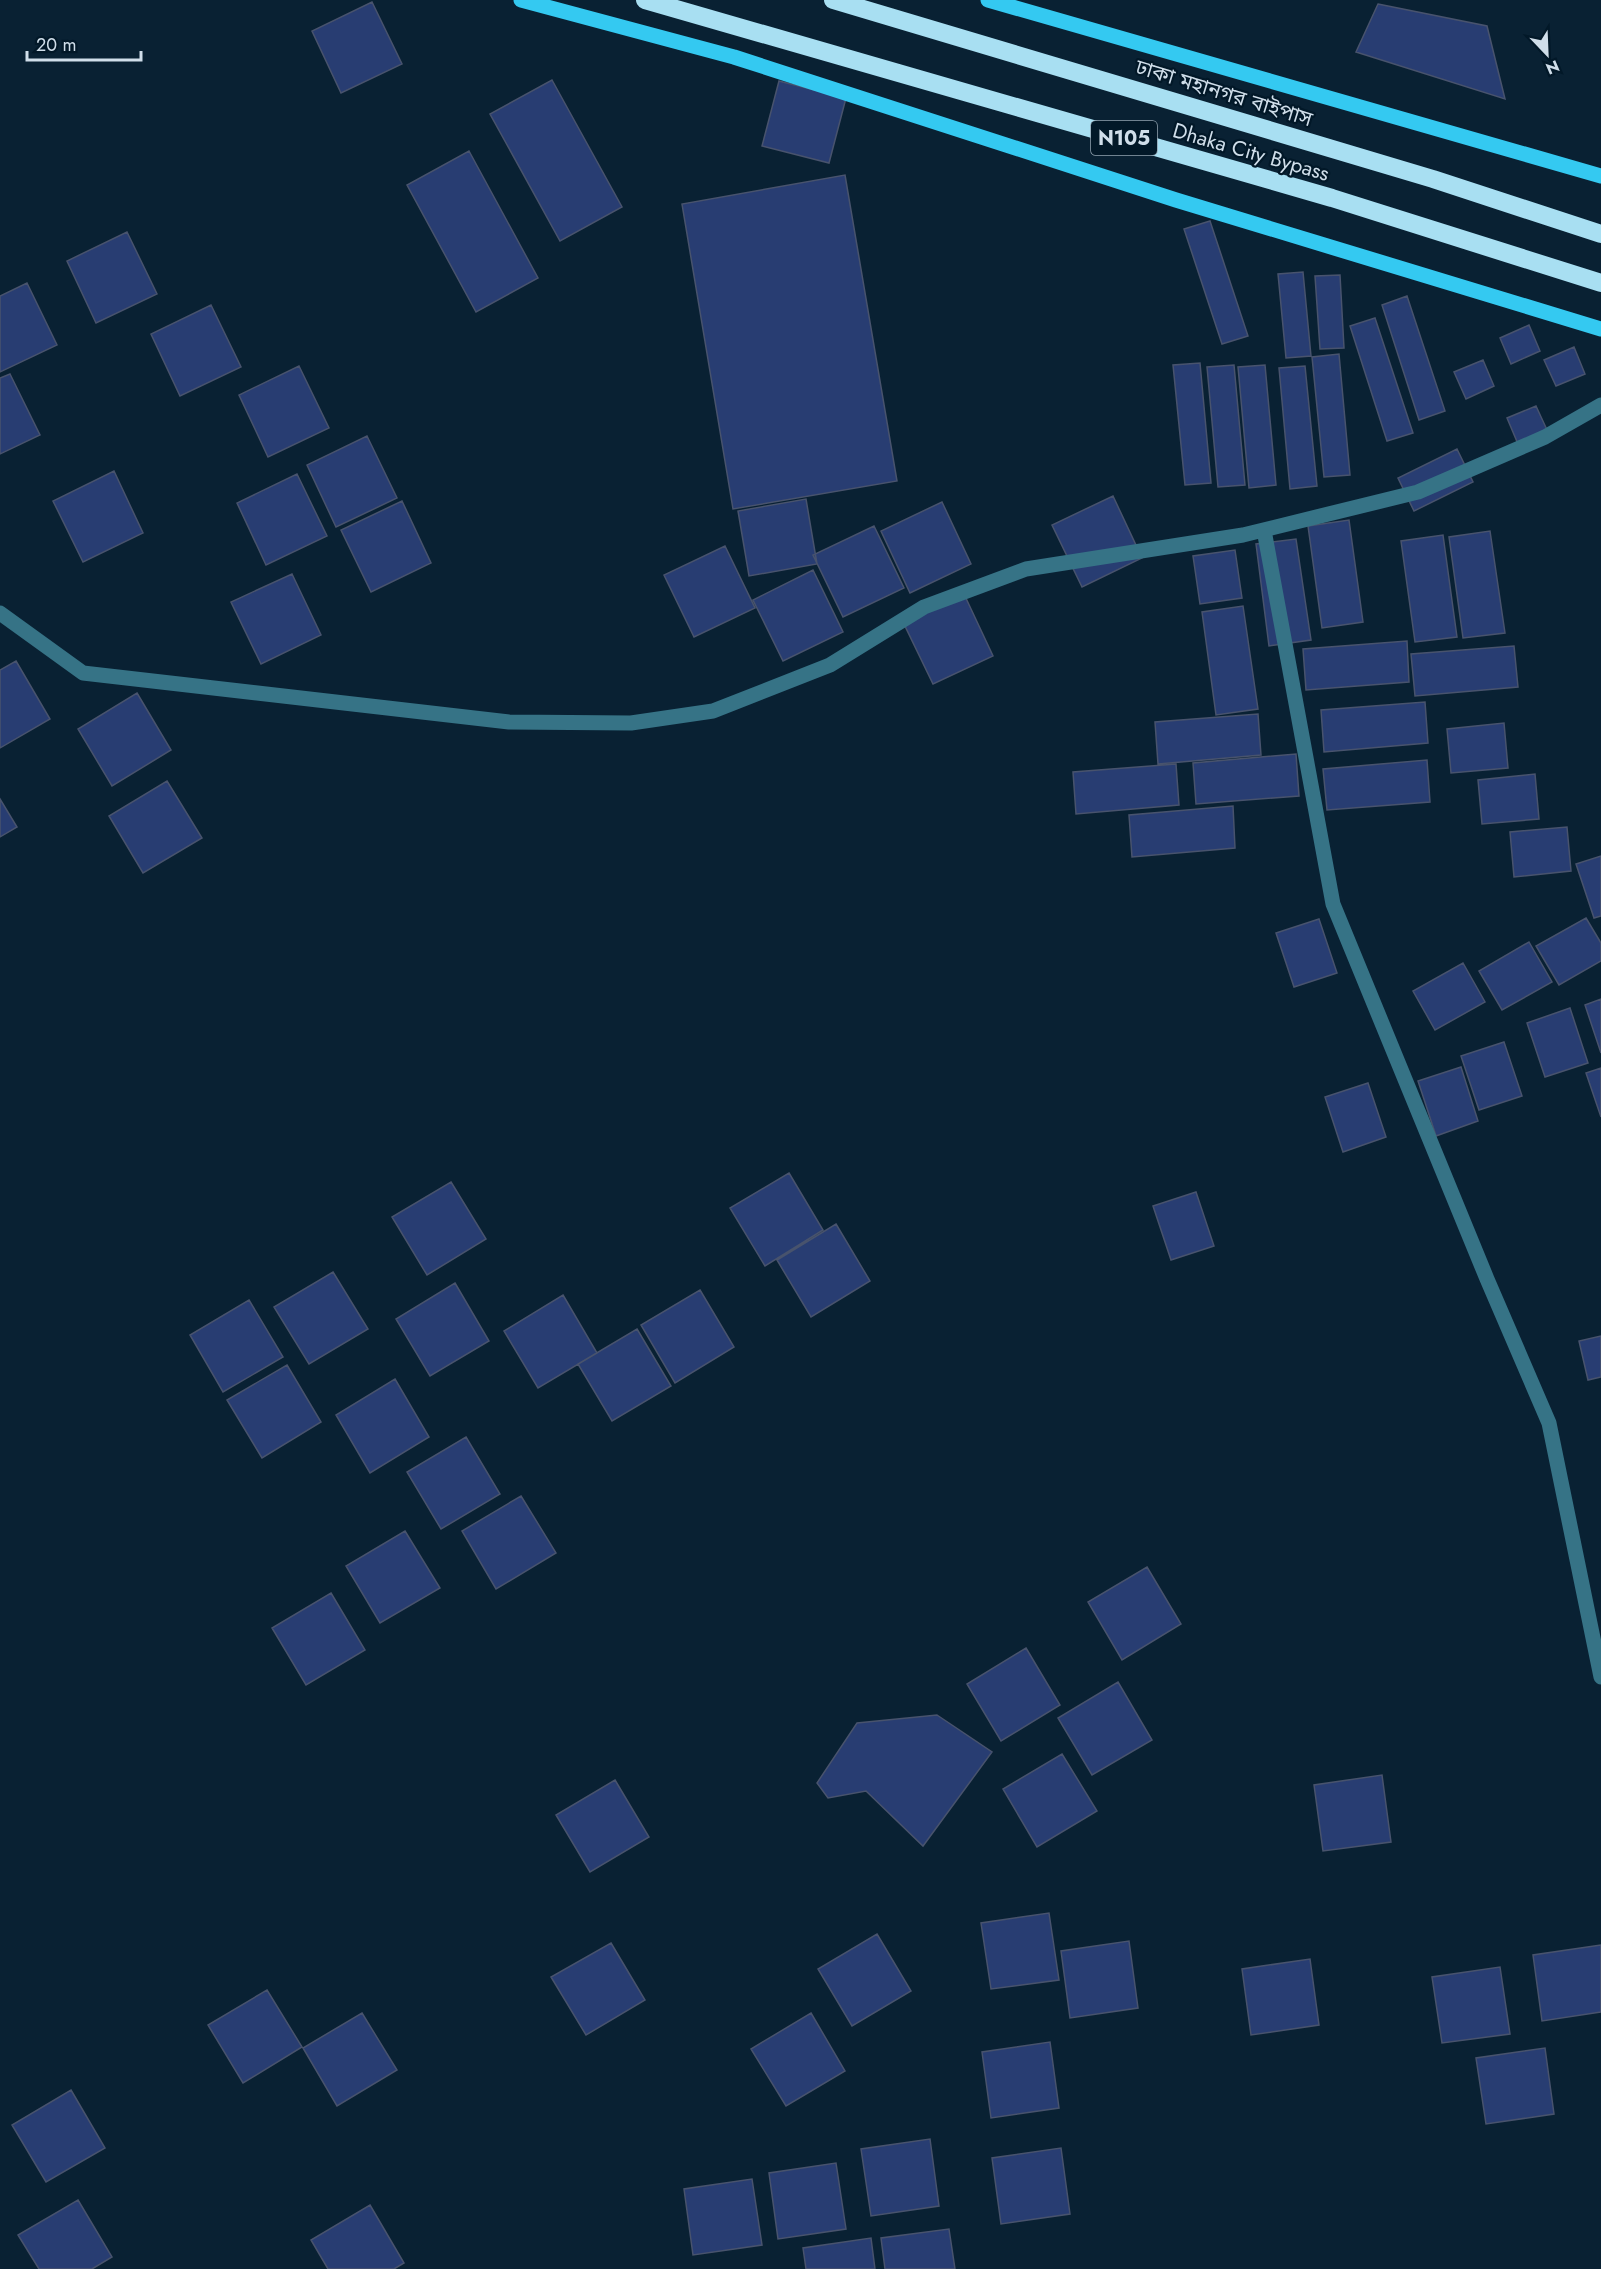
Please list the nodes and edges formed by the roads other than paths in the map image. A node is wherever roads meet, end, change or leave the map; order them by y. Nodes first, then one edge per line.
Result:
1 (521, 0) edge
2 (645, 0) edge
3 (833, 0) edge
4 (988, 0) edge
5 (1601, 176) edge
6 (1601, 234) edge
7 (1601, 283) edge
8 (1601, 329) edge
9 (1601, 405) edge
10 (1264, 530) junction
11 (0, 613) edge
12 (1601, 1677) edge

1 - 8 main road
2 - 7 highway, Dhaka City Bypass / N105
3 - 6 highway, ঢাকা মহানগর বাইপাস / N105
4 - 5 main road
9 - 10 street
10 - 11 street
10 - 12 street

